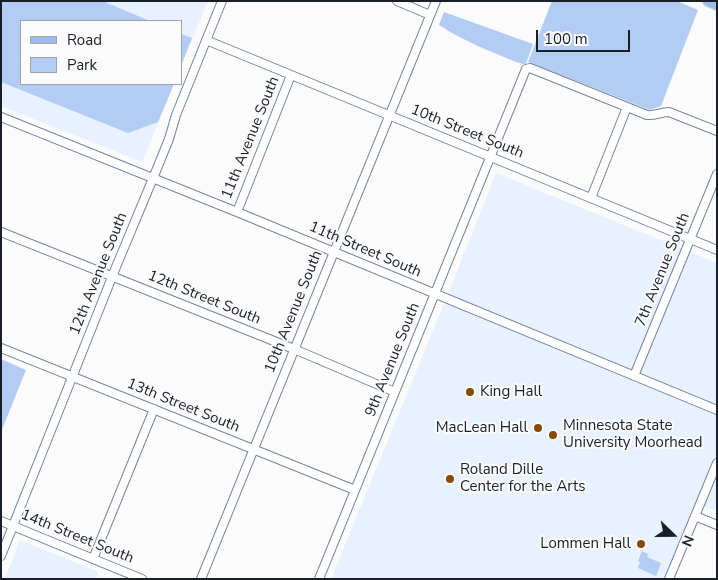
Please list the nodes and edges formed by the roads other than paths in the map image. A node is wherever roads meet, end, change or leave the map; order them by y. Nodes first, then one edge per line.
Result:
1 (222, 1) edge
2 (397, 1) edge
3 (436, 1) edge
4 (708, 1) edge
5 (717, 5) edge
6 (430, 15) junction
7 (206, 40) junction
8 (291, 75) junction
9 (627, 107) junction
10 (389, 115) junction
11 (1, 117) edge
12 (717, 131) edge
13 (490, 157) junction
14 (717, 174) edge
15 (153, 178) junction
16 (591, 198) junction
17 (237, 212) junction
18 (1, 232) edge
19 (690, 239) junction
20 (717, 250) edge
21 (334, 252) junction
22 (112, 276) junction
23 (434, 294) junction
24 (1, 348) edge
25 (294, 349) junction
26 (634, 376) junction
27 (72, 377) junction
28 (395, 392) junction
29 (154, 409) junction
30 (717, 410) edge
31 (253, 449) junction
32 (717, 463) edge
33 (355, 490) junction
34 (695, 516) junction
35 (1, 521) edge
36 (717, 525) edge
37 (13, 526) junction
38 (1, 556) edge
39 (93, 559) junction
40 (142, 579) edge
41 (201, 579) edge
42 (318, 579) edge
43 (669, 579) edge

1 - 7 street, 12th Avenue South
2 - 6 street
3 - 6 street, 10th Avenue South
4 - 5 main road
6 - 10 street, 10th Avenue South
7 - 8 street, 10th Street South
7 - 15 street, 12th Avenue South
8 - 10 street, 10th Street South
8 - 17 street, 11th Avenue South
9 - 12 street
9 - 13 street, 9th Avenue South
9 - 16 street
10 - 13 street, 10th Street South
10 - 21 street, 10th Avenue South
11 - 15 street, 11th Street South
13 - 16 street, 10th Street South
13 - 23 street, 9th Avenue South
14 - 19 street, 7th Avenue South
15 - 17 street, 11th Street South
15 - 22 street, 12th Avenue South
16 - 19 street, 10th Street South
17 - 21 street, 11th Street South
18 - 22 street, 12th Street South
19 - 20 street, 10th Street South
19 - 26 street, 7th Avenue South
21 - 23 street, 11th Street South
21 - 25 street, 10th Avenue South
22 - 25 street, 12th Street South
22 - 27 street, 12th Avenue South
23 - 26 street, 11th Street South
23 - 28 street, 9th Avenue South
24 - 27 street, 13th Street South
25 - 28 street, 12th Street South
25 - 31 street, 10th Avenue South
26 - 30 street, 11th Street South
27 - 29 street, 13th Street South
27 - 37 street, 12th Avenue South
28 - 33 street, 9th Avenue South
29 - 31 street, 13th Street South
29 - 39 street
31 - 33 street, 13th Street South
31 - 41 street, 10th Avenue South
32 - 34 street
33 - 42 street, 9th Avenue South
34 - 36 street
34 - 43 street
35 - 37 street, 14th Street South
37 - 38 street, 12th Avenue South
37 - 39 street, 14th Street South
39 - 40 street, 14th Street South

